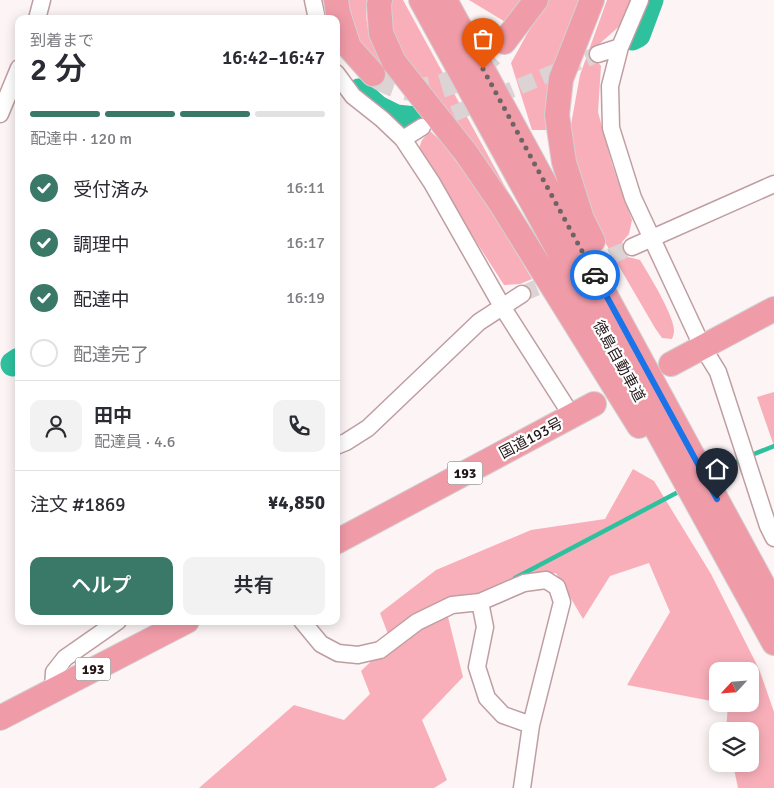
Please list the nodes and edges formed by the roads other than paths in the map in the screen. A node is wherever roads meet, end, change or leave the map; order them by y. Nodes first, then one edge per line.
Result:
1 (42, 0) edge
2 (314, 0) edge
3 (336, 0) edge
4 (380, 0) edge
5 (420, 0) edge
6 (446, 0) edge
7 (536, 0) edge
8 (592, 0) edge
9 (640, 0) edge
10 (38, 15) edge
11 (316, 15) edge
12 (339, 15) edge
13 (340, 19) edge
14 (504, 42) tunnel mouth
15 (620, 47) junction
16 (598, 54) tunnel mouth
17 (373, 74) tunnel mouth
18 (15, 78) edge
19 (340, 78) edge
20 (0, 114) edge
21 (422, 126) tunnel mouth
22 (403, 139) junction
23 (774, 184) edge
24 (651, 238) junction
25 (632, 247) tunnel mouth
26 (522, 294) tunnel mouth
27 (502, 308) junction
28 (774, 309) edge
29 (702, 346) junction
30 (671, 364) dead end
31 (594, 404) dead end
32 (572, 416) junction
33 (340, 444) edge
34 (698, 464) junction
35 (774, 538) edge
36 (340, 540) edge
37 (480, 602) junction
38 (766, 609) edge
39 (112, 625) edge
40 (179, 625) edge
41 (305, 625) edge
42 (774, 642) edge
43 (53, 690) junction
44 (0, 718) edge
45 (531, 725) junction
46 (522, 788) edge

1 - 10 street
2 - 11 street
3 - 12 highway
4 - 38 highway
5 - 38 highway, 徳島自動車道
6 - 34 highway, 徳島自動車道
7 - 14 highway
8 - 34 highway
9 - 15 street
13 - 17 highway
15 - 16 street
15 - 24 street
18 - 20 street
19 - 22 street
21 - 22 street
22 - 27 street
23 - 24 street
24 - 25 street
24 - 29 street
26 - 27 street
27 - 32 street
27 - 33 street
28 - 29 highway
29 - 30 highway
29 - 35 street
31 - 32 highway, 国道193号 / 193
32 - 36 highway, 国道193号 / 193
34 - 38 highway, 徳島自動車道
37 - 41 street
37 - 45 street
37 - 45 street
38 - 42 highway, 徳島自動車道
39 - 43 street
40 - 43 highway, 193
43 - 44 highway, 193
45 - 46 street

